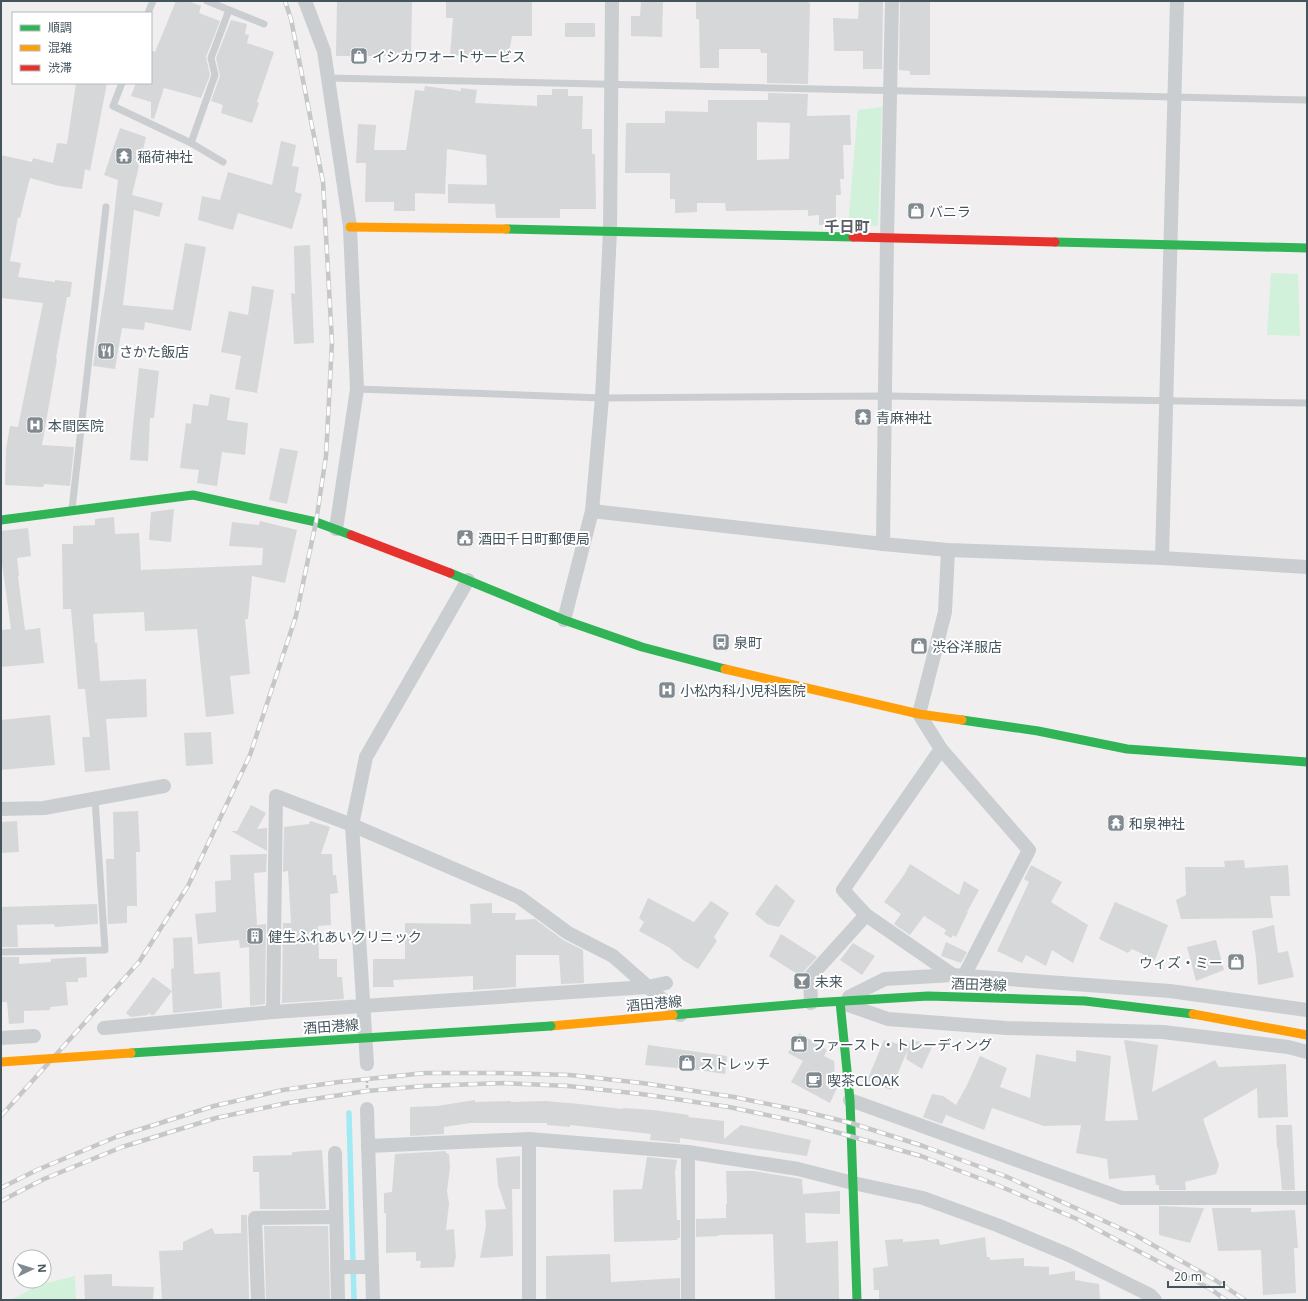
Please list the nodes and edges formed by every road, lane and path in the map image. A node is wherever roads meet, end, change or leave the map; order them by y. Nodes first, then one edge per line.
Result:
1 (153, 1) edge
2 (207, 1) edge
3 (305, 1) edge
4 (612, 1) edge
5 (892, 1) edge
6 (1177, 1) edge
7 (229, 10) junction
8 (148, 12) edge
9 (264, 24) dead end
10 (328, 78) junction
11 (122, 84) edge
12 (610, 85) junction
13 (890, 90) junction
14 (1174, 97) junction
15 (1307, 100) edge
16 (191, 143) junction
17 (223, 162) dead end
18 (106, 207) dead end
19 (350, 227) junction
20 (610, 231) junction
21 (887, 238) junction
22 (1171, 245) junction
23 (1307, 248) edge
24 (357, 389) junction
25 (885, 396) junction
26 (602, 398) junction
27 (1166, 400) junction
28 (1307, 402) edge
29 (72, 511) junction
30 (592, 511) junction
31 (1, 520) edge
32 (336, 529) junction
33 (883, 544) junction
34 (948, 550) junction
35 (1162, 558) junction
36 (1307, 567) edge
37 (468, 580) junction
38 (564, 620) junction
39 (919, 714) junction
40 (941, 749) junction
41 (1307, 762) edge
42 (164, 786) dead end
43 (95, 799) junction
44 (1, 809) edge
45 (352, 825) junction
46 (866, 915) junction
47 (1, 952) edge
48 (958, 975) junction
49 (666, 983) dead end
50 (647, 987) junction
51 (840, 1002) junction
52 (811, 1003) junction
53 (363, 1005) junction
54 (1307, 1010) edge
55 (273, 1012) junction
56 (680, 1015) junction
57 (104, 1028) dead end
58 (1307, 1034) edge
59 (34, 1036) dead end
60 (1, 1038) edge
61 (1307, 1052) edge
62 (1, 1062) edge
63 (367, 1064) joint
64 (850, 1100) junction
65 (367, 1110) joint
66 (529, 1139) junction
67 (368, 1146) junction
68 (688, 1152) junction
69 (335, 1153) dead end
70 (853, 1183) junction
71 (1307, 1198) edge
72 (336, 1217) junction
73 (338, 1267) junction
74 (372, 1267) junction
75 (258, 1300) edge
76 (338, 1300) edge
77 (373, 1300) edge
78 (529, 1300) edge
79 (688, 1300) edge
80 (857, 1300) edge
81 (1155, 1300) edge

1 - 8 lane
2 - 7 lane
3 - 10 street
4 - 12 street
5 - 13 street
6 - 14 street
7 - 9 lane
7 - 16 lane
10 - 12 lane
10 - 19 street
11 - 16 lane
12 - 13 lane
12 - 20 street
13 - 14 lane
13 - 21 street
14 - 15 lane
14 - 22 street
16 - 17 lane
18 - 29 lane
19 - 20 street
19 - 24 street
20 - 21 street
20 - 26 street
21 - 22 street
21 - 25 street
22 - 23 street
22 - 27 street
24 - 26 lane
24 - 32 street
25 - 26 lane
25 - 27 lane
25 - 33 street
26 - 30 street
27 - 28 lane
27 - 35 street
29 - 31 street
29 - 32 street
30 - 33 street
30 - 38 street
32 - 37 street
33 - 34 street
34 - 35 street
34 - 39 street
35 - 36 street
37 - 38 street
37 - 45 street
38 - 39 street
39 - 40 street
39 - 41 street
40 - 46 street
40 - 48 street
42 - 43 street
43 - 44 street
43 - 47 lane
45 - 50 street
45 - 53 street
45 - 55 street
46 - 48 street
46 - 52 street
48 - 51 street
48 - 54 street
49 - 50 street
50 - 53 street
50 - 56 street
51 - 52 street, 酒田港線
51 - 58 street, 酒田港線
51 - 61 street
51 - 64 street
52 - 56 street, 酒田港線
53 - 55 street
53 - 63 street
55 - 57 street
56 - 62 street, 酒田港線, bridge
59 - 60 street
63 - 65 path
64 - 70 street
64 - 71 street
65 - 67 street
66 - 67 street
66 - 68 street
66 - 78 street
67 - 74 street
68 - 70 street
68 - 79 street
69 - 72 street
70 - 80 street
70 - 81 street
72 - 73 street
72 - 75 street
73 - 74 street
73 - 76 street
74 - 77 street

